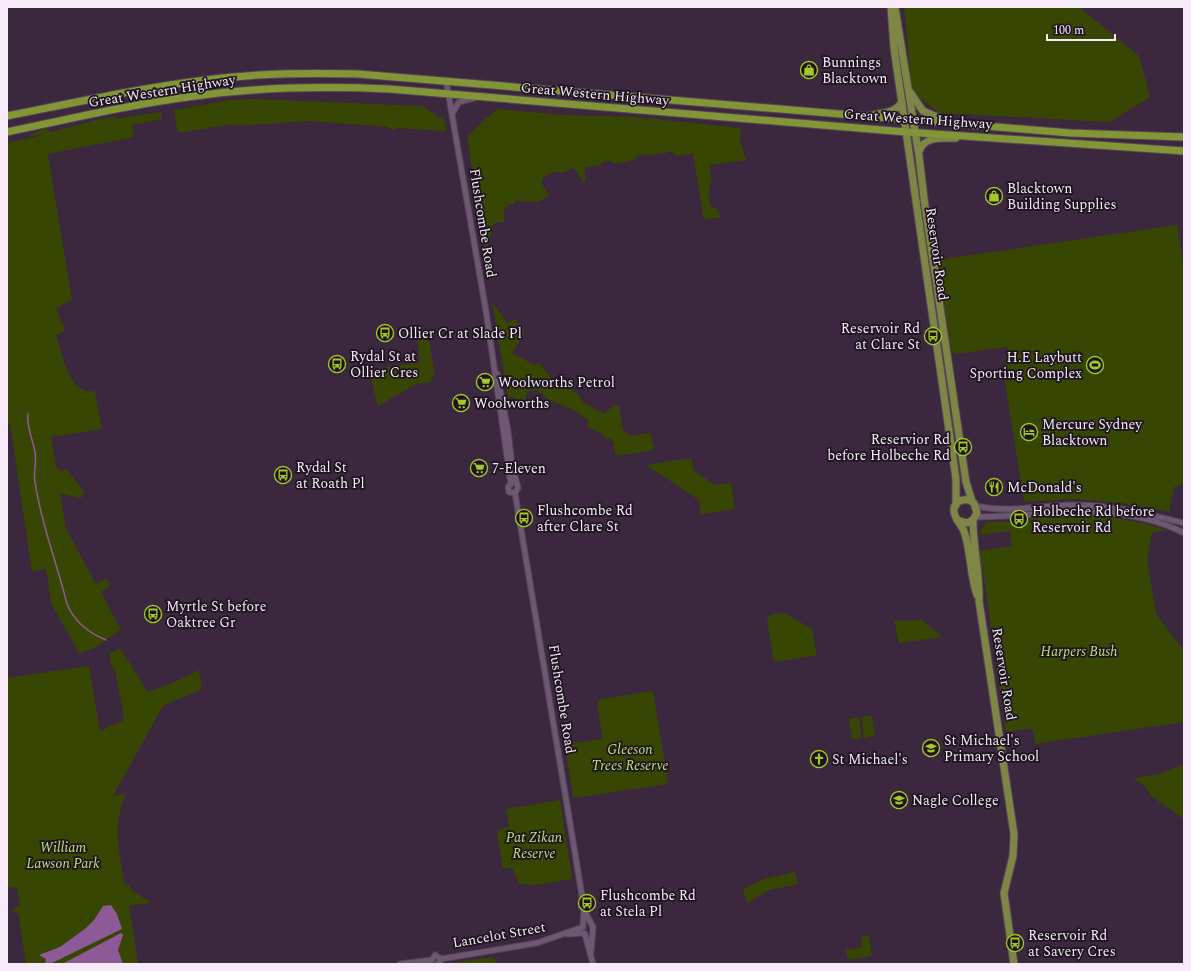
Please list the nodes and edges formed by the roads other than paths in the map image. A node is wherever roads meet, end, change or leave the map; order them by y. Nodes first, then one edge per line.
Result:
1 (891, 7) edge
2 (895, 7) edge
3 (446, 80) junction
4 (907, 88) junction
5 (448, 95) junction
6 (476, 97) junction
7 (902, 102) junction
8 (452, 115) junction
9 (7, 116) edge
10 (868, 116) junction
11 (904, 120) junction
12 (912, 120) junction
13 (952, 123) junction
14 (7, 132) edge
15 (910, 132) junction
16 (972, 137) junction
17 (1184, 137) edge
18 (1184, 151) edge
19 (919, 152) junction
20 (513, 484) junction
21 (515, 493) junction
22 (974, 504) junction
23 (956, 505) junction
24 (974, 518) junction
25 (957, 520) junction
26 (1184, 523) edge
27 (1184, 533) edge
28 (979, 601) junction
29 (584, 908) junction
30 (592, 925) junction
31 (583, 926) junction
32 (593, 932) junction
33 (584, 933) junction
34 (562, 934) junction
35 (591, 952) junction
36 (435, 963) edge
37 (400, 964) edge
38 (593, 964) edge
39 (1014, 964) edge

1 - 7 main road, Reservoir Road
2 - 4 main road, Reservoir Road
3 - 5 street, Flushcombe Road
3 - 9 highway, Great Western Highway
3 - 10 highway, Great Western Highway
4 - 12 main road, Reservoir Road
4 - 13 main road
5 - 6 highway, Great Western Highway
5 - 8 street, Flushcombe Road
5 - 14 highway, Great Western Highway
6 - 8 street
6 - 15 highway, Great Western Highway
7 - 10 main road
7 - 11 main road, Reservoir Road
8 - 20 street, Flushcombe Road
10 - 11 highway, Great Western Highway
11 - 12 highway, Great Western Highway
11 - 15 main road, Reservoir Road
12 - 13 highway, Great Western Highway
12 - 15 main road, Reservoir Road
13 - 17 highway, Great Western Highway
15 - 16 highway, Great Western Highway
15 - 19 main road, Reservoir Road
15 - 23 main road, Reservoir Road
16 - 18 highway, Great Western Highway
16 - 19 main road
19 - 22 main road, Reservoir Road
20 - 21 street
20 - 21 street
21 - 29 street, Flushcombe Road
22 - 23 main road
22 - 24 main road
22 - 26 street
23 - 25 main road
24 - 25 main road
24 - 27 street
24 - 28 main road, Reservoir Road
25 - 28 main road, Reservoir Road
28 - 39 main road, Reservoir Road
29 - 30 street, Flushcombe Road
29 - 31 street, Flushcombe Road
30 - 31 street
30 - 32 street
31 - 33 street
31 - 34 street, Lancelot Street
32 - 33 street
32 - 35 street
33 - 34 street, Lancelot Street
33 - 35 street
34 - 36 street, Lancelot Street
35 - 38 street
36 - 37 street

